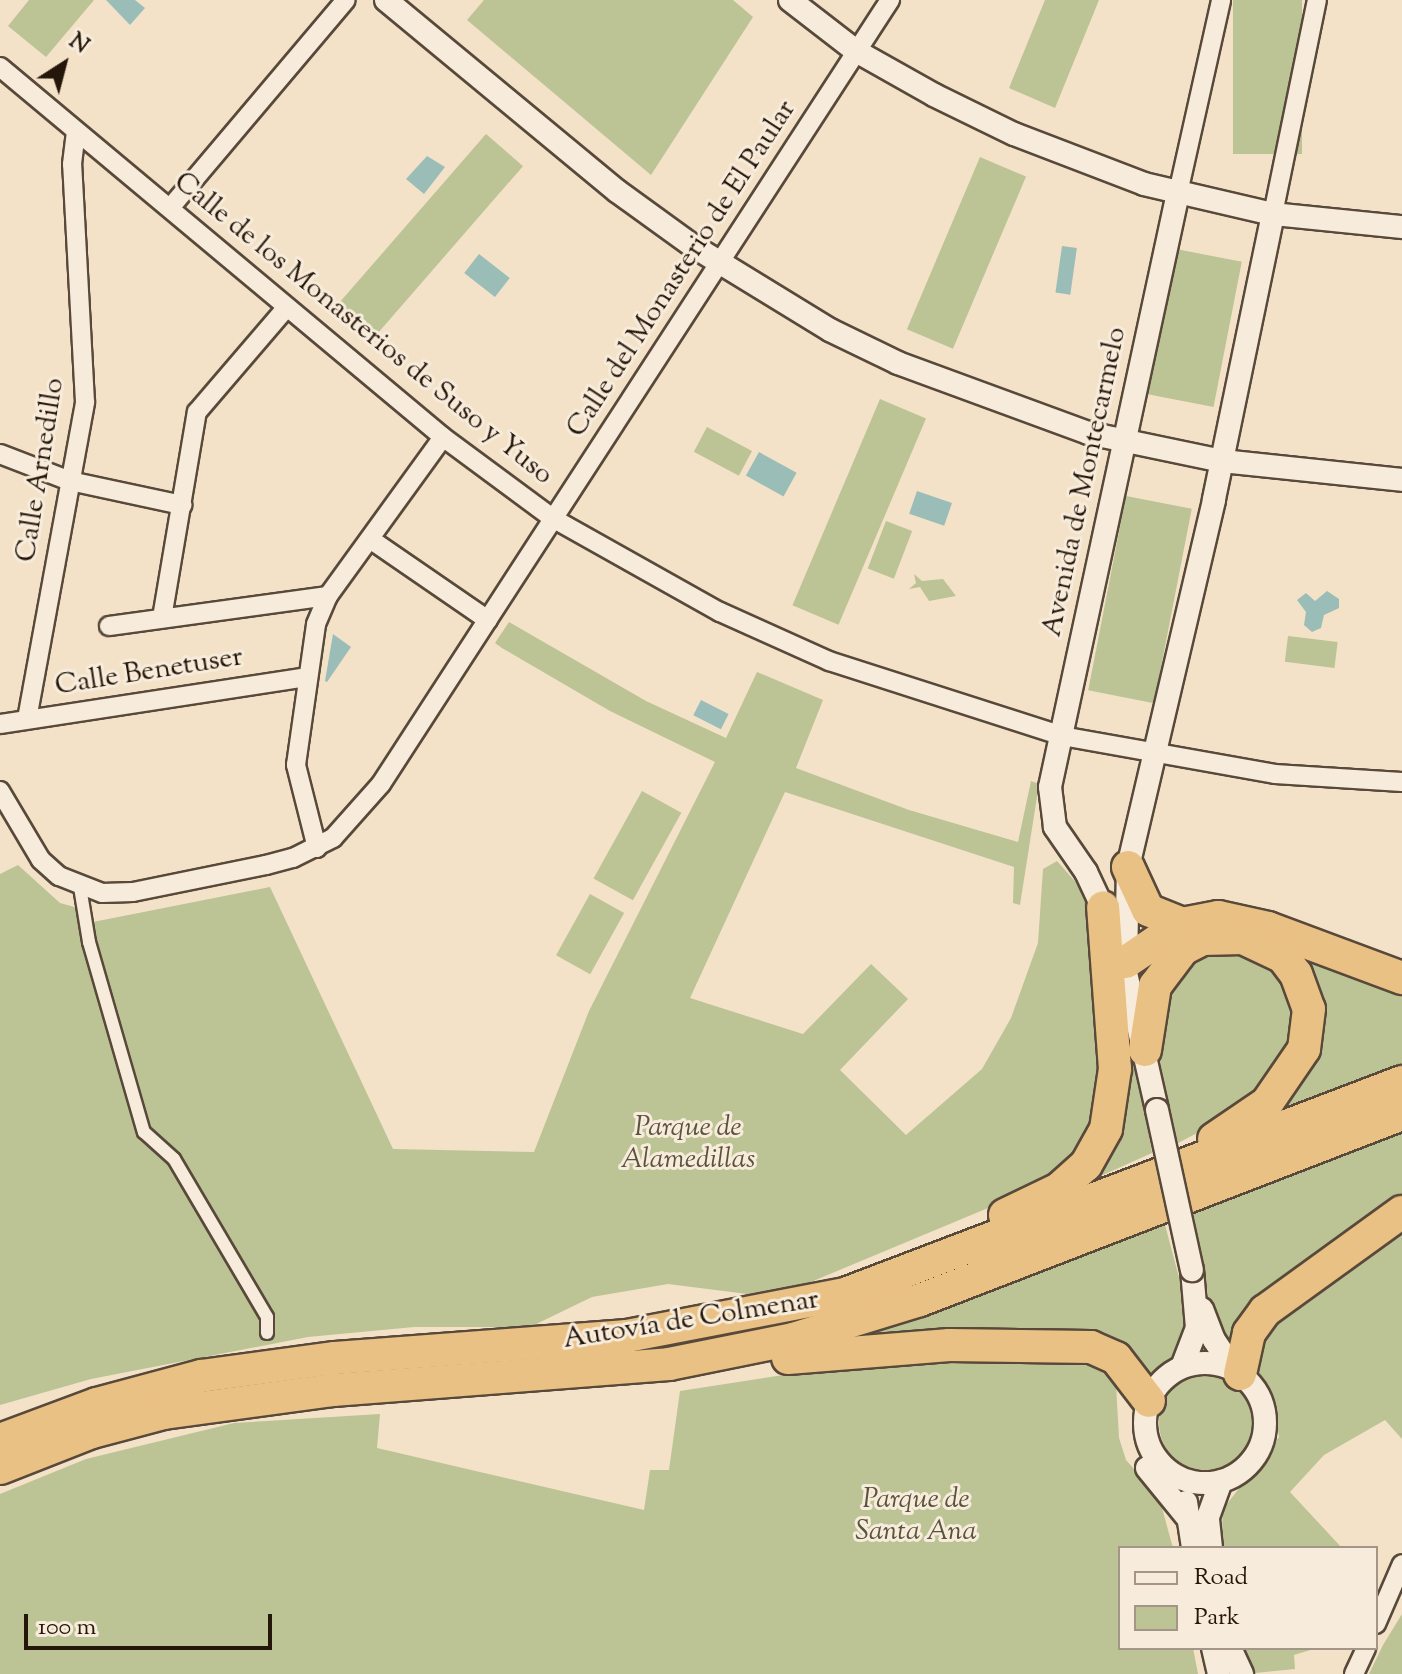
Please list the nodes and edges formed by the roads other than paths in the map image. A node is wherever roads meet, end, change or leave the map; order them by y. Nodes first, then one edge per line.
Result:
1 (346, 0) edge
2 (386, 0) edge
3 (790, 0) edge
4 (890, 0) edge
5 (1221, 0) edge
6 (1317, 0) edge
7 (856, 51) junction
8 (0, 67) edge
9 (76, 132) junction
10 (1178, 193) junction
11 (170, 208) junction
12 (1273, 214) junction
13 (1402, 227) edge
14 (720, 264) junction
15 (286, 308) junction
16 (443, 437) junction
17 (1125, 440) junction
18 (0, 454) edge
19 (1222, 461) junction
20 (1402, 480) edge
21 (70, 481) junction
22 (182, 505) junction
23 (554, 519) junction
24 (370, 539) junction
25 (328, 596) junction
26 (162, 618) junction
27 (488, 620) junction
28 (109, 626) dead end
29 (307, 677) junction
30 (27, 719) junction
31 (0, 724) edge
32 (1062, 736) junction
33 (1153, 756) junction
34 (1402, 782) edge
35 (0, 791) edge
36 (317, 848) junction
37 (1128, 867) junction
38 (80, 887) junction
39 (1103, 907) junction
40 (1182, 924) junction
41 (1126, 962) junction
42 (1402, 978) edge
43 (1145, 1050) junction
44 (1402, 1082) edge
45 (1402, 1114) edge
46 (1079, 1207) junction
47 (1402, 1212) edge
48 (845, 1294) junction
49 (1198, 1301) junction
50 (267, 1333) dead end
51 (685, 1362) junction
52 (1182, 1367) junction
53 (1237, 1372) junction
54 (1142, 1389) junction
55 (97, 1404) junction
56 (164, 1413) junction
57 (0, 1425) edge
58 (0, 1440) edge
59 (0, 1468) edge
60 (1176, 1476) junction
61 (0, 1480) edge
62 (1221, 1481) junction
63 (1186, 1516) junction
64 (1193, 1546) edge
65 (1211, 1546) edge
66 (1402, 1564) edge
67 (1378, 1619) edge
68 (1213, 1650) edge
69 (1231, 1650) edge
70 (1365, 1650) edge
71 (1219, 1674) edge
72 (1242, 1674) edge
73 (1354, 1674) edge

1 - 11 street
2 - 14 street
3 - 7 street
4 - 7 street, Calle del Monasterio de El Paular
5 - 10 street, Avenida de Montecarmelo
6 - 12 street, Avenida de Montecarmelo
7 - 10 street
7 - 14 street, Calle del Monasterio de El Paular
8 - 9 street, Calle de los Monasterios de Suso y Yuso
9 - 11 street, Calle de los Monasterios de Suso y Yuso
9 - 21 street, Calle Arnedillo
10 - 12 street
10 - 17 street, Avenida de Montecarmelo
11 - 15 street, Calle de los Monasterios de Suso y Yuso
12 - 13 street
12 - 19 street, Avenida de Montecarmelo
14 - 17 street
14 - 23 street, Calle del Monasterio de El Paular
15 - 16 street, Calle de los Monasterios de Suso y Yuso
15 - 22 street
16 - 23 street, Calle de los Monasterios de Suso y Yuso
16 - 24 street
17 - 19 street
17 - 32 street, Avenida de Montecarmelo
18 - 21 street
19 - 20 street
19 - 33 street, Avenida de Montecarmelo
21 - 22 street
21 - 30 street, Calle Arnedillo
22 - 26 street
23 - 27 street, Calle del Monasterio de El Paular
23 - 32 street, Calle de los Monasterios de Suso y Yuso
24 - 25 street
24 - 27 street
25 - 26 street
25 - 29 street
26 - 28 street
27 - 36 street, Calle del Monasterio de El Paular
29 - 30 street, Calle Benetuser
29 - 36 street
30 - 31 street, Calle Benetuser
32 - 33 street, Calle de los Monasterios de Suso y Yuso
32 - 39 street, Avenida de Montecarmelo
33 - 34 street, Calle de los Monasterios de Suso y Yuso
33 - 37 street, Avenida de Montecarmelo
35 - 38 street, Calle del Monasterio de El Paular
36 - 38 street, Calle del Monasterio de El Paular
37 - 40 highway
37 - 41 street, Avenida de Montecarmelo
38 - 50 street
39 - 41 street, Avenida de Montecarmelo
39 - 48 highway
40 - 41 highway
40 - 42 highway
41 - 43 street, Avenida de Montecarmelo
43 - 46 highway
43 - 49 street, Avenida de Montecarmelo, bridge
44 - 46 highway, Autovía de Colmenar
45 - 51 highway, Autovía de Colmenar
46 - 48 highway, Autovía de Colmenar
47 - 53 highway
48 - 55 highway, Autovía de Colmenar
49 - 52 street
49 - 53 street
51 - 54 highway
51 - 56 highway, Autovía de Colmenar
52 - 53 street
52 - 54 street
53 - 62 street
54 - 60 street
54 - 63 street
55 - 57 highway
55 - 58 highway, Autovía de Colmenar
56 - 59 highway, Autovía de Colmenar
56 - 61 highway
60 - 62 street
60 - 63 street
62 - 65 street
63 - 64 street
66 - 67 street
68 - 71 street
69 - 72 street
70 - 73 street

